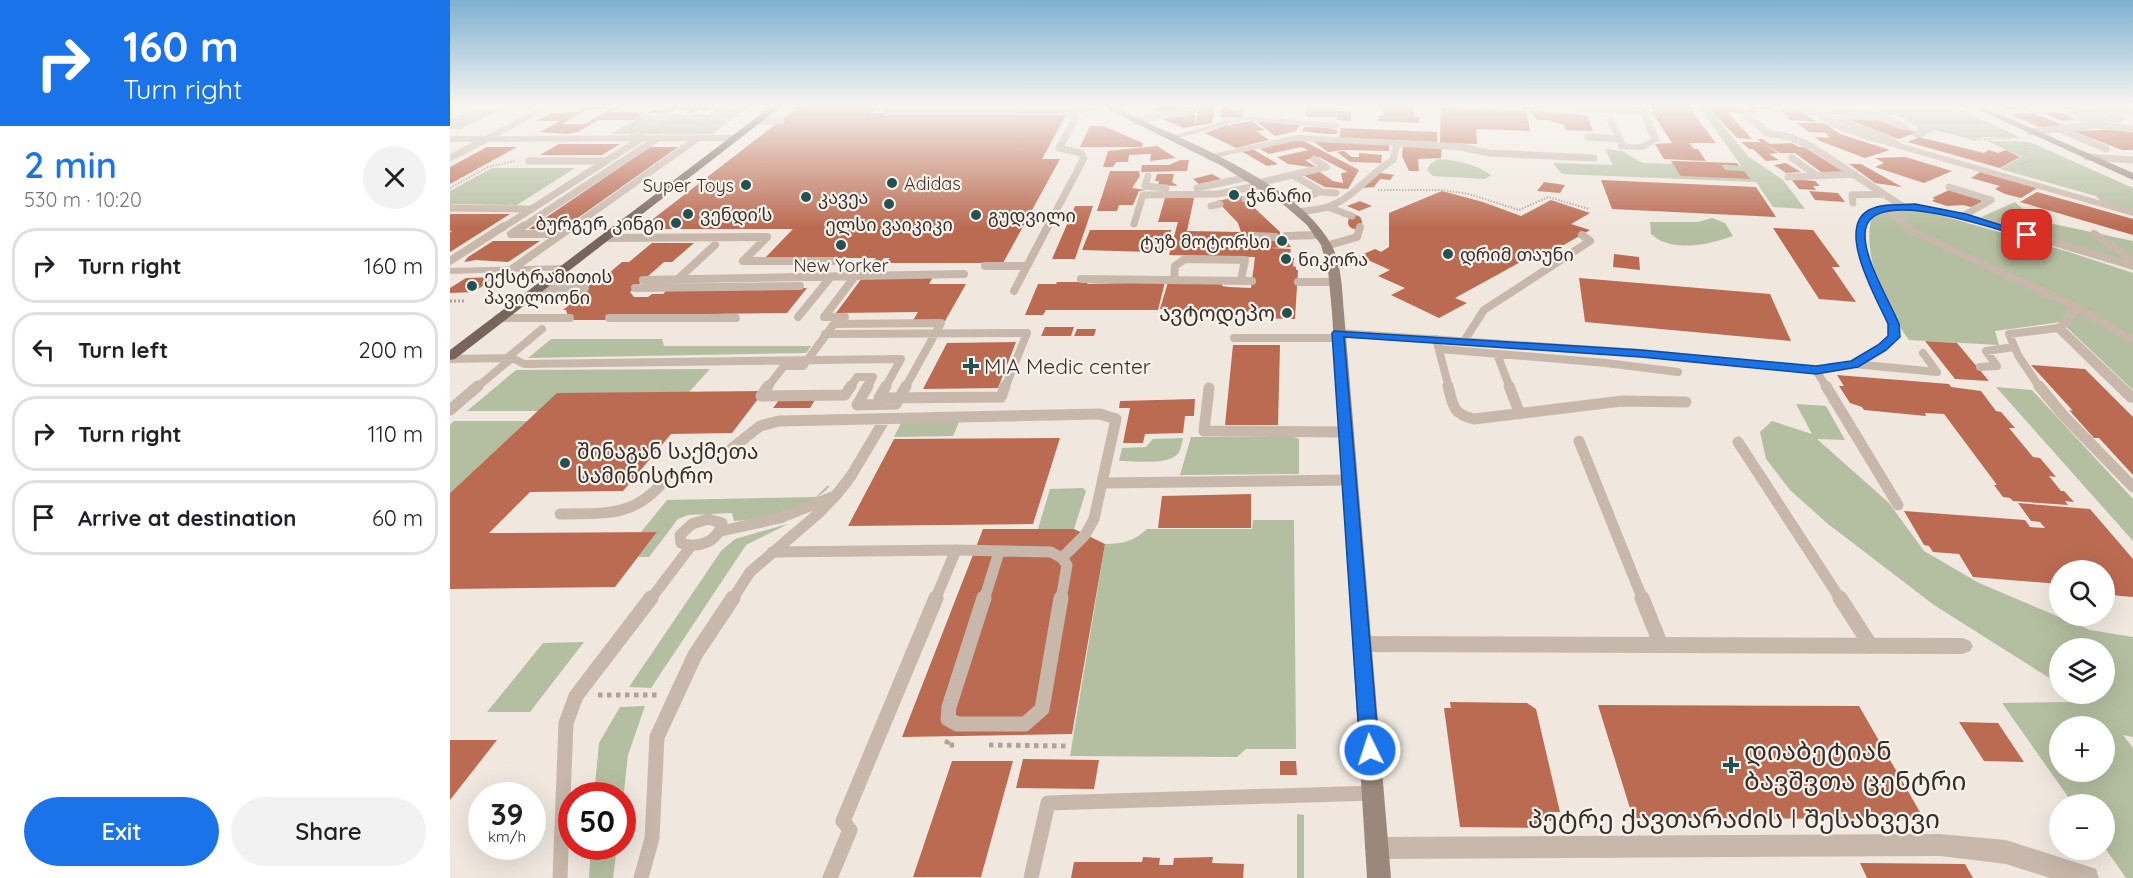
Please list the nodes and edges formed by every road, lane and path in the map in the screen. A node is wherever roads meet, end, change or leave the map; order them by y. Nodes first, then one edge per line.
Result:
1 (473, 146) edge
2 (627, 146) edge
3 (646, 146) edge
4 (687, 146) edge
5 (726, 146) edge
6 (1060, 146) edge
7 (1189, 146) edge
8 (1257, 146) edge
9 (1396, 146) edge
10 (1445, 146) edge
11 (1810, 146) edge
12 (1901, 146) edge
13 (2027, 146) edge
14 (2056, 146) edge
15 (2133, 152) edge
16 (1209, 156) junction
17 (2087, 157) junction
18 (450, 158) edge
19 (1594, 158) dead end
20 (1792, 158) dead end
21 (1314, 159) dead end
22 (2112, 159) junction
23 (2133, 160) edge
24 (529, 161) joint
25 (607, 161) junction
26 (2014, 168) dead end
27 (1855, 174) junction
28 (1292, 175) junction
29 (1817, 175) junction
30 (2131, 175) edge
31 (1148, 176) dead end
32 (1788, 177) dead end
33 (1256, 182) junction
34 (1949, 187) dead end
35 (450, 188) edge
36 (1356, 189) junction
37 (1272, 192) junction
38 (1318, 192) junction
39 (1336, 193) dead end
40 (1883, 194) junction
41 (1245, 199) dead end
42 (1285, 202) junction
43 (1853, 203) dead end
44 (1902, 206) junction
45 (1328, 207) junction
46 (450, 208) edge
47 (532, 208) junction
48 (1888, 208) junction
49 (1590, 209) dead end
50 (1299, 212) junction
51 (2133, 213) edge
52 (1352, 216) dead end
53 (1963, 216) junction
54 (1134, 224) dead end
55 (1360, 227) dead end
56 (766, 232) dead end
57 (562, 234) junction
58 (1319, 234) junction
59 (2094, 234) dead end
60 (609, 235) junction
61 (1582, 235) dead end
62 (1252, 236) dead end
63 (1286, 236) dead end
64 (1275, 237) dead end
65 (715, 245) dead end
66 (1326, 246) junction
67 (450, 261) edge
68 (833, 261) dead end
69 (2133, 261) edge
70 (985, 266) dead end
71 (1027, 266) junction
72 (2133, 267) edge
73 (565, 268) junction
74 (512, 269) junction
75 (450, 271) edge
76 (964, 274) dead end
77 (856, 275) junction
78 (830, 278) junction
79 (678, 279) junction
80 (1081, 279) dead end
81 (1174, 279) junction
82 (550, 280) junction
83 (600, 280) dead end
84 (644, 280) dead end
85 (1241, 280) junction
86 (1252, 280) dead end
87 (1298, 282) dead end
88 (1335, 282) junction
89 (800, 286) dead end
90 (585, 288) dead end
91 (635, 288) dead end
92 (537, 289) junction
93 (1014, 291) dead end
94 (450, 301) edge
95 (466, 301) dead end
96 (2075, 307) junction
97 (798, 316) dead end
98 (908, 317) dead end
99 (499, 318) junction
100 (570, 318) dead end
101 (609, 318) dead end
102 (736, 318) dead end
103 (2058, 328) junction
104 (542, 329) dead end
105 (934, 334) junction
106 (1339, 336) junction
107 (1234, 338) dead end
108 (2133, 340) edge
109 (1464, 341) junction
110 (1438, 344) junction
111 (2014, 347) junction
112 (1923, 353) dead end
113 (1497, 354) junction
114 (450, 357) edge
115 (509, 358) junction
116 (807, 360) junction
117 (1854, 364) junction
118 (1980, 367) dead end
119 (1816, 370) junction
120 (1677, 372) dead end
121 (1209, 388) dead end
122 (899, 398) junction
123 (2133, 399) edge
124 (1686, 402) dead end
125 (450, 410) edge
126 (1520, 414) junction
127 (885, 419) junction
128 (1346, 432) junction
129 (1579, 441) dead end
130 (1738, 442) dead end
131 (731, 448) dead end
132 (664, 480) dead end
133 (1349, 480) junction
134 (1102, 483) junction
135 (2133, 487) edge
136 (837, 494) junction
137 (1898, 505) dead end
138 (560, 514) dead end
139 (721, 531) junction
140 (691, 546) junction
141 (956, 550) junction
142 (772, 552) junction
143 (999, 552) junction
144 (1062, 558) junction
145 (1362, 644) junction
146 (1661, 645) junction
147 (1871, 646) junction
148 (1963, 646) dead end
149 (676, 695) junction
150 (576, 696) junction
151 (1373, 793) junction
152 (1377, 848) junction
153 (560, 878) edge
154 (640, 878) edge
155 (830, 878) edge
156 (1031, 878) edge
157 (1379, 878) edge
158 (2087, 878) edge

1 - 18 lane
2 - 25 lane
3 - 57 lane
4 - 57 lane
5 - 60 main road
6 - 71 lane
7 - 16 main road
8 - 16 street
9 - 36 lane
10 - 19 lane
11 - 27 lane
12 - 51 street
13 - 26 path
14 - 17 main road
15 - 22 lane
16 - 33 main road
17 - 22 lane
17 - 30 main road
20 - 29 lane
21 - 28 lane
22 - 23 lane
24 - 25 lane
24 - 35 path
25 - 47 lane
27 - 29 lane
27 - 40 lane
28 - 33 lane
28 - 38 lane
29 - 32 lane
31 - 33 lane
33 - 37 main road
33 - 54 lane
34 - 53 lane
36 - 45 lane
36 - 49 path
37 - 41 lane
37 - 42 main road
38 - 39 lane
38 - 42 lane
40 - 43 lane
40 - 44 lane
42 - 50 main road
44 - 48 street
44 - 53 street
45 - 50 lane
45 - 52 lane
46 - 47 lane
47 - 67 lane
48 - 96 street
48 - 117 street
50 - 58 main road
53 - 72 street
55 - 66 lane
56 - 60 lane
57 - 74 lane
58 - 63 lane
58 - 66 main road
59 - 69 lane
60 - 68 lane
60 - 73 main road
61 - 109 lane
62 - 64 lane
65 - 79 lane
66 - 88 main road
70 - 71 lane
71 - 93 lane
73 - 74 street
73 - 82 main road
74 - 75 street
76 - 77 lane
77 - 78 lane
77 - 98 lane
78 - 79 lane
78 - 97 lane
79 - 84 lane
80 - 81 lane
81 - 85 lane
81 - 85 lane
82 - 83 lane
82 - 92 main road
85 - 86 lane
87 - 88 lane
88 - 106 main road
89 - 91 lane
90 - 92 lane
92 - 99 main road
94 - 95 path
96 - 103 street
96 - 108 lane
99 - 100 lane
99 - 114 main road
101 - 102 lane
103 - 111 lane
103 - 123 street
104 - 115 lane
105 - 116 lane
105 - 122 lane
105 - 122 lane
106 - 107 lane
106 - 110 street
106 - 128 main road
109 - 110 street
109 - 119 street
110 - 113 lane
110 - 126 lane
111 - 118 lane
111 - 135 lane
112 - 117 lane
113 - 120 lane
113 - 126 lane
114 - 115 lane
115 - 116 lane
115 - 125 lane
116 - 122 lane
116 - 122 lane
117 - 119 street
119 - 137 lane
121 - 128 lane
124 - 126 lane
127 - 131 lane
127 - 134 lane
127 - 136 lane
128 - 133 main road
129 - 146 lane
130 - 147 lane
132 - 138 lane
133 - 134 lane
133 - 145 main road
134 - 144 lane
136 - 139 lane
136 - 142 lane
139 - 140 lane
139 - 140 lane
140 - 150 lane
141 - 142 lane
141 - 143 lane
141 - 155 lane
142 - 149 lane
143 - 144 lane
143 - 144 lane
145 - 146 street
145 - 151 main road
146 - 147 street
147 - 148 street
149 - 150 path
149 - 154 lane
150 - 153 lane
151 - 152 main road
151 - 156 lane
152 - 157 main road
152 - 158 street, პეტრე ქავთარაძის I შესახვევი

